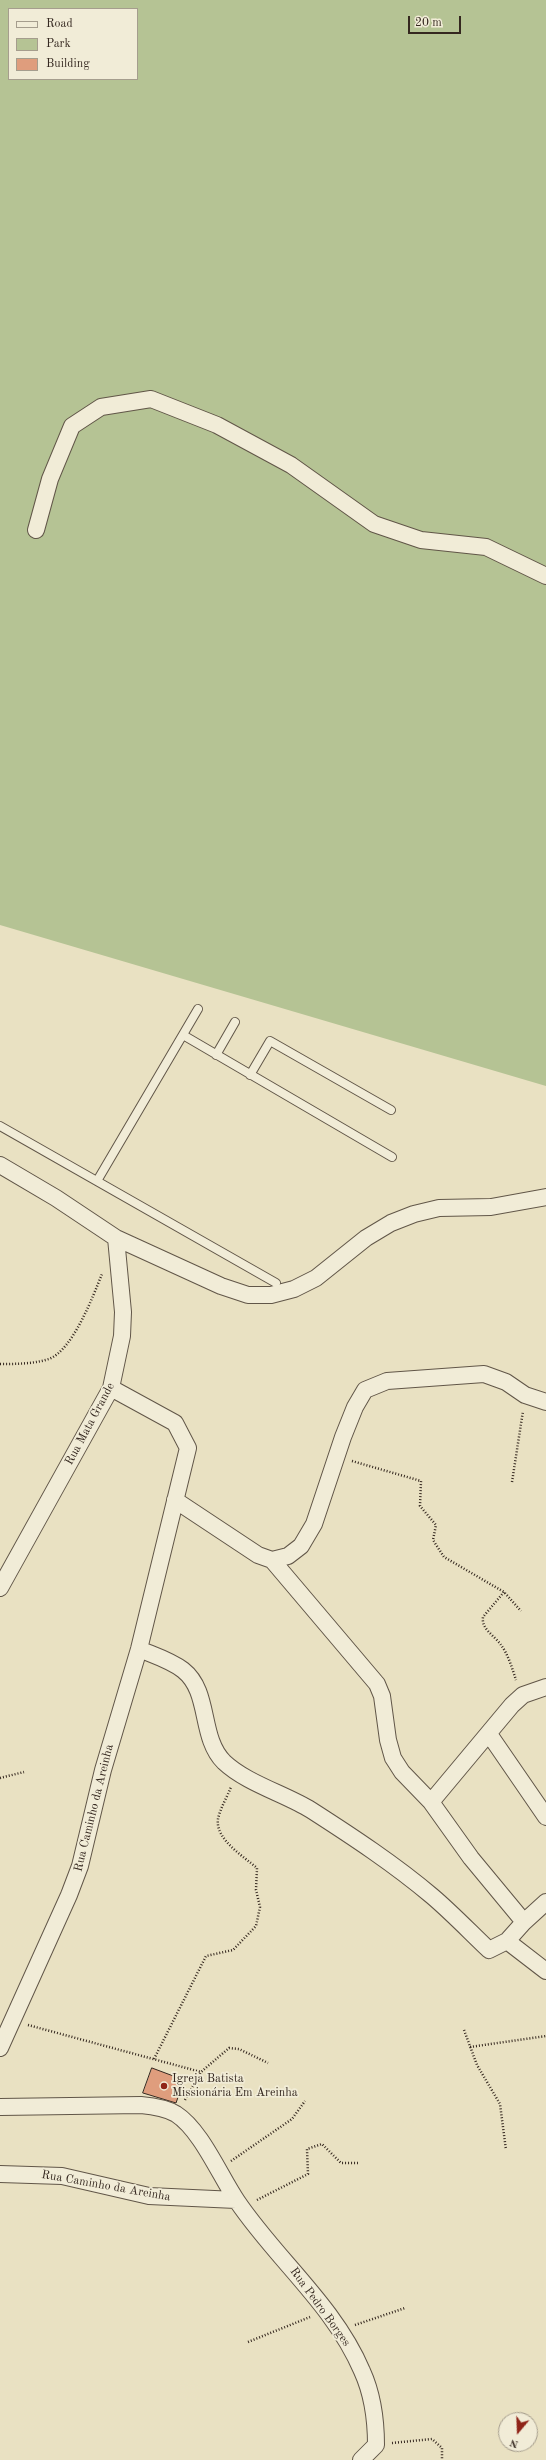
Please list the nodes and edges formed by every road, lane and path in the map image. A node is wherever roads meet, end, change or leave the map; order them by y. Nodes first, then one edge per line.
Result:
1 (36, 530) dead end
2 (546, 576) edge
3 (198, 1009) dead end
4 (235, 1022) dead end
5 (183, 1035) junction
6 (216, 1055) junction
7 (250, 1075) junction
8 (391, 1110) dead end
9 (0, 1126) edge
10 (392, 1158) dead end
11 (1, 1167) edge
12 (97, 1181) junction
13 (546, 1197) edge
14 (116, 1238) junction
15 (105, 1266) dead end
16 (276, 1283) dead end
17 (0, 1364) edge
18 (111, 1388) junction
19 (526, 1395) junction
20 (546, 1402) edge
21 (336, 1457) junction
22 (512, 1482) dead end
23 (175, 1500) junction
24 (272, 1560) junction
25 (0, 1588) edge
26 (504, 1592) junction
27 (521, 1611) dead end
28 (139, 1648) junction
29 (546, 1687) edge
30 (523, 1695) junction
31 (489, 1734) junction
32 (24, 1772) dead end
33 (237, 1772) junction
34 (0, 1778) edge
35 (431, 1802) junction
36 (546, 1817) edge
37 (546, 1902) edge
38 (524, 1922) junction
39 (507, 1941) junction
40 (546, 1971) edge
41 (12, 2020) junction
42 (464, 2030) dead end
43 (546, 2036) edge
44 (470, 2047) junction
45 (0, 2048) edge
46 (154, 2060) junction
47 (268, 2063) dead end
48 (201, 2072) junction
49 (305, 2102) dead end
50 (0, 2107) edge
51 (176, 2114) junction
52 (506, 2150) dead end
53 (358, 2163) dead end
54 (219, 2169) junction
55 (0, 2174) edge
56 (239, 2204) junction
57 (405, 2308) dead end
58 (325, 2310) junction
59 (340, 2331) junction
60 (248, 2342) dead end
61 (376, 2445) junction
62 (361, 2460) edge
63 (442, 2460) edge

1 - 2 street
3 - 5 lane
4 - 6 lane
5 - 6 lane
5 - 12 lane
6 - 7 lane
7 - 8 lane
7 - 10 lane
9 - 12 lane
11 - 14 street
12 - 16 lane
13 - 14 street
14 - 18 street, Rua Mata Grande
15 - 17 path
18 - 23 street, Rua Caminho da Areinha
18 - 25 street, Rua Mata Grande
19 - 20 street
19 - 21 street
19 - 22 path
21 - 24 street
21 - 26 path
23 - 24 street
23 - 28 street, Rua Caminho da Areinha
24 - 35 street
26 - 27 path
26 - 30 path
28 - 33 street
28 - 41 street, Rua Caminho da Areinha
29 - 30 street
30 - 31 street
31 - 35 street
31 - 36 street
32 - 34 path
33 - 39 street
33 - 46 path
35 - 38 street
37 - 38 street
38 - 39 street
39 - 40 street
41 - 45 street, Rua Caminho da Areinha
41 - 46 path
42 - 44 path
43 - 44 path
44 - 52 path
46 - 48 path
47 - 48 path
48 - 51 path
49 - 54 path
50 - 51 street
51 - 54 street, Rua Pedro Borges
53 - 56 path
54 - 56 street, Rua Pedro Borges
55 - 56 street, Rua Caminho da Areinha
56 - 58 street, Rua Pedro Borges
57 - 59 path
58 - 59 street, Rua Pedro Borges
58 - 60 path
59 - 61 street, Rua Pedro Borges
61 - 62 street
61 - 63 path

